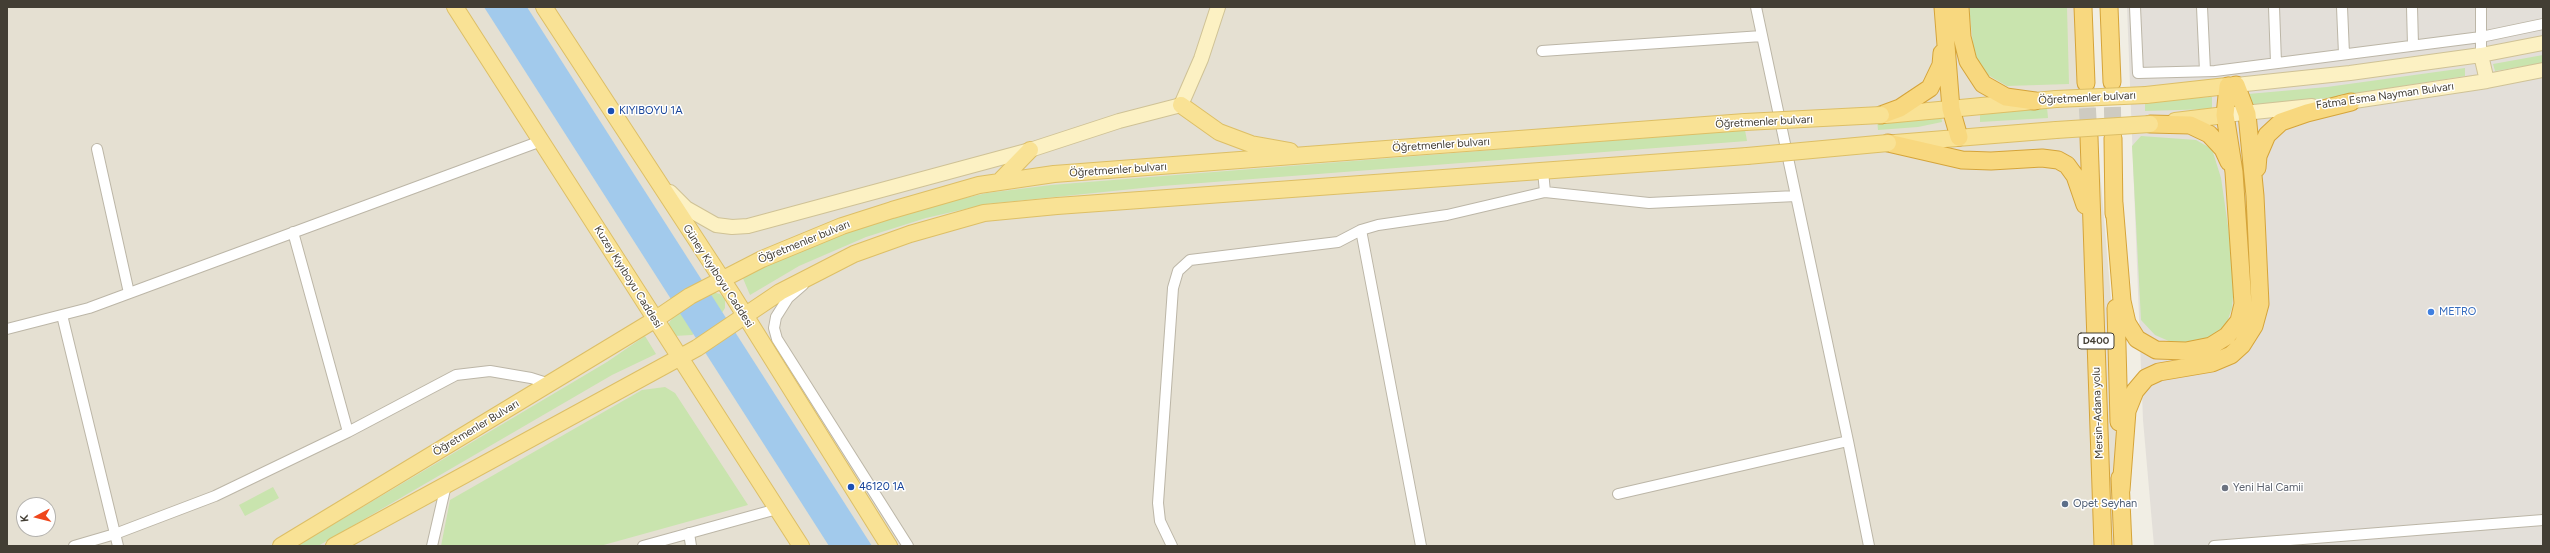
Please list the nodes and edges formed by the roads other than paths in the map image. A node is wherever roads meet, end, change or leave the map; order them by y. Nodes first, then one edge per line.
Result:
1 (455, 7) edge
2 (544, 7) edge
3 (1218, 7) edge
4 (1756, 7) edge
5 (1943, 7) edge
6 (1960, 7) edge
7 (2084, 7) edge
8 (2109, 7) edge
9 (2135, 7) edge
10 (2202, 7) edge
11 (2274, 7) edge
12 (2342, 7) edge
13 (2412, 7) edge
14 (2481, 7) edge
15 (2543, 24) edge
16 (1944, 25) junction
17 (1762, 36) junction
18 (2481, 37) junction
19 (2543, 43) edge
20 (2413, 45) junction
21 (1542, 51) dead end
22 (2344, 54) junction
23 (2481, 55) junction
24 (2276, 63) junction
25 (2543, 70) edge
26 (2205, 71) junction
27 (2487, 81) junction
28 (2112, 82) tunnel mouth
29 (2086, 83) tunnel mouth
30 (2232, 86) junction
31 (2035, 101) junction
32 (2351, 102) junction
33 (1181, 105) junction
34 (1951, 109) junction
35 (2247, 114) junction
36 (1881, 115) junction
37 (2225, 115) junction
38 (2150, 124) junction
39 (1959, 137) junction
40 (2089, 137) tunnel mouth
41 (2113, 138) tunnel mouth
42 (541, 141) junction
43 (1888, 143) junction
44 (97, 149) dead end
45 (1030, 150) junction
46 (1315, 155) junction
47 (648, 167) junction
48 (1543, 171) junction
49 (2234, 172) junction
50 (999, 182) junction
51 (1545, 192) junction
52 (1796, 196) junction
53 (2255, 196) junction
54 (2114, 203) junction
55 (1361, 230) junction
56 (293, 232) junction
57 (2093, 264) junction
58 (816, 274) junction
59 (716, 282) junction
60 (128, 293) junction
61 (671, 309) joint
62 (62, 315) junction
63 (656, 319) junction
64 (740, 319) junction
65 (7, 329) edge
66 (680, 357) junction
67 (550, 384) junction
68 (348, 432) junction
69 (1848, 441) junction
70 (446, 485) junction
71 (2121, 490) junction
72 (1618, 494) dead end
73 (777, 509) junction
74 (2543, 520) edge
75 (115, 534) junction
76 (689, 534) junction
77 (74, 546) edge
78 (118, 546) edge
79 (280, 546) edge
80 (334, 546) edge
81 (432, 546) edge
82 (643, 546) edge
83 (691, 546) edge
84 (801, 546) edge
85 (889, 546) edge
86 (908, 546) edge
87 (1172, 546) edge
88 (1420, 546) edge
89 (1868, 546) edge
90 (2103, 546) edge
91 (2124, 546) edge
92 (2214, 546) edge

1 - 42 main road, Kuzey Kıyıboyu Caddesi
2 - 47 main road, Güney Kıyıboyu Caddesi
3 - 33 main road
4 - 17 street
5 - 16 highway
6 - 31 highway
7 - 29 highway
8 - 28 highway
9 - 26 street
10 - 26 street
11 - 24 street
12 - 22 street
13 - 20 street
14 - 18 street
15 - 18 street
16 - 34 highway
16 - 36 highway
17 - 21 street
17 - 52 street
18 - 20 street
18 - 23 street
19 - 23 main road
20 - 22 street
22 - 24 street
23 - 27 main road
23 - 30 main road
24 - 26 street
25 - 27 main road, Fatma Esma Nayman Bulvarı
27 - 32 main road, Fatma Esma Nayman Bulvarı
30 - 31 main road, Öğretmenler bulvarı, bridge
30 - 35 highway
30 - 37 highway
31 - 34 main road, Öğretmenler bulvarı
32 - 35 main road, Fatma Esma Nayman Bulvarı
32 - 53 highway
33 - 45 main road
33 - 46 main road
34 - 36 main road, Öğretmenler bulvarı
34 - 39 highway
35 - 37 main road, Fatma Esma Nayman Bulvarı
35 - 53 highway
36 - 46 main road, Öğretmenler bulvarı, bridge
37 - 38 main road
37 - 49 highway
38 - 39 main road, bridge
38 - 49 highway
39 - 43 main road
40 - 57 highway, Mersin-Adana yolu / D400
41 - 54 highway, Mersin-Adana yolu / D400
42 - 56 street
42 - 63 main road, Kuzey Kıyıboyu Caddesi
43 - 48 main road, bridge
43 - 57 highway
44 - 60 street
45 - 47 main road
45 - 50 main road
46 - 50 main road, Öğretmenler bulvarı
47 - 59 main road, Güney Kıyıboyu Caddesi
48 - 51 street
48 - 58 main road
49 - 54 highway
50 - 59 main road, Öğretmenler bulvarı
51 - 52 street
51 - 55 street
52 - 69 street
53 - 71 highway
54 - 71 highway, Mersin-Adana yolu / D400
55 - 87 street
55 - 88 street
56 - 60 street
56 - 68 street
57 - 90 highway, Mersin-Adana yolu / D400
58 - 64 main road
58 - 86 street
59 - 61 main road, Öğretmenler bulvarı
59 - 64 main road, Güney Kıyıboyu Caddesi
60 - 62 street
61 - 63 main road, Öğretmenler Bulvarı
62 - 65 street
62 - 75 street
63 - 66 main road, Kuzey Kıyıboyu Caddesi
63 - 67 main road, Öğretmenler Bulvarı
64 - 66 main road
64 - 85 main road, Güney Kıyıboyu Caddesi
66 - 70 main road
66 - 73 main road, Kuzey Kıyıboyu Caddesi
67 - 68 street
67 - 79 main road, Öğretmenler Bulvarı
68 - 75 street
69 - 72 street
69 - 89 street
70 - 80 main road
70 - 81 street
71 - 91 highway, Mersin-Adana yolu / D400
73 - 76 street
73 - 84 main road, Kuzey Kıyıboyu Caddesi
74 - 92 street
75 - 77 street
75 - 78 street
76 - 82 street
76 - 83 street

